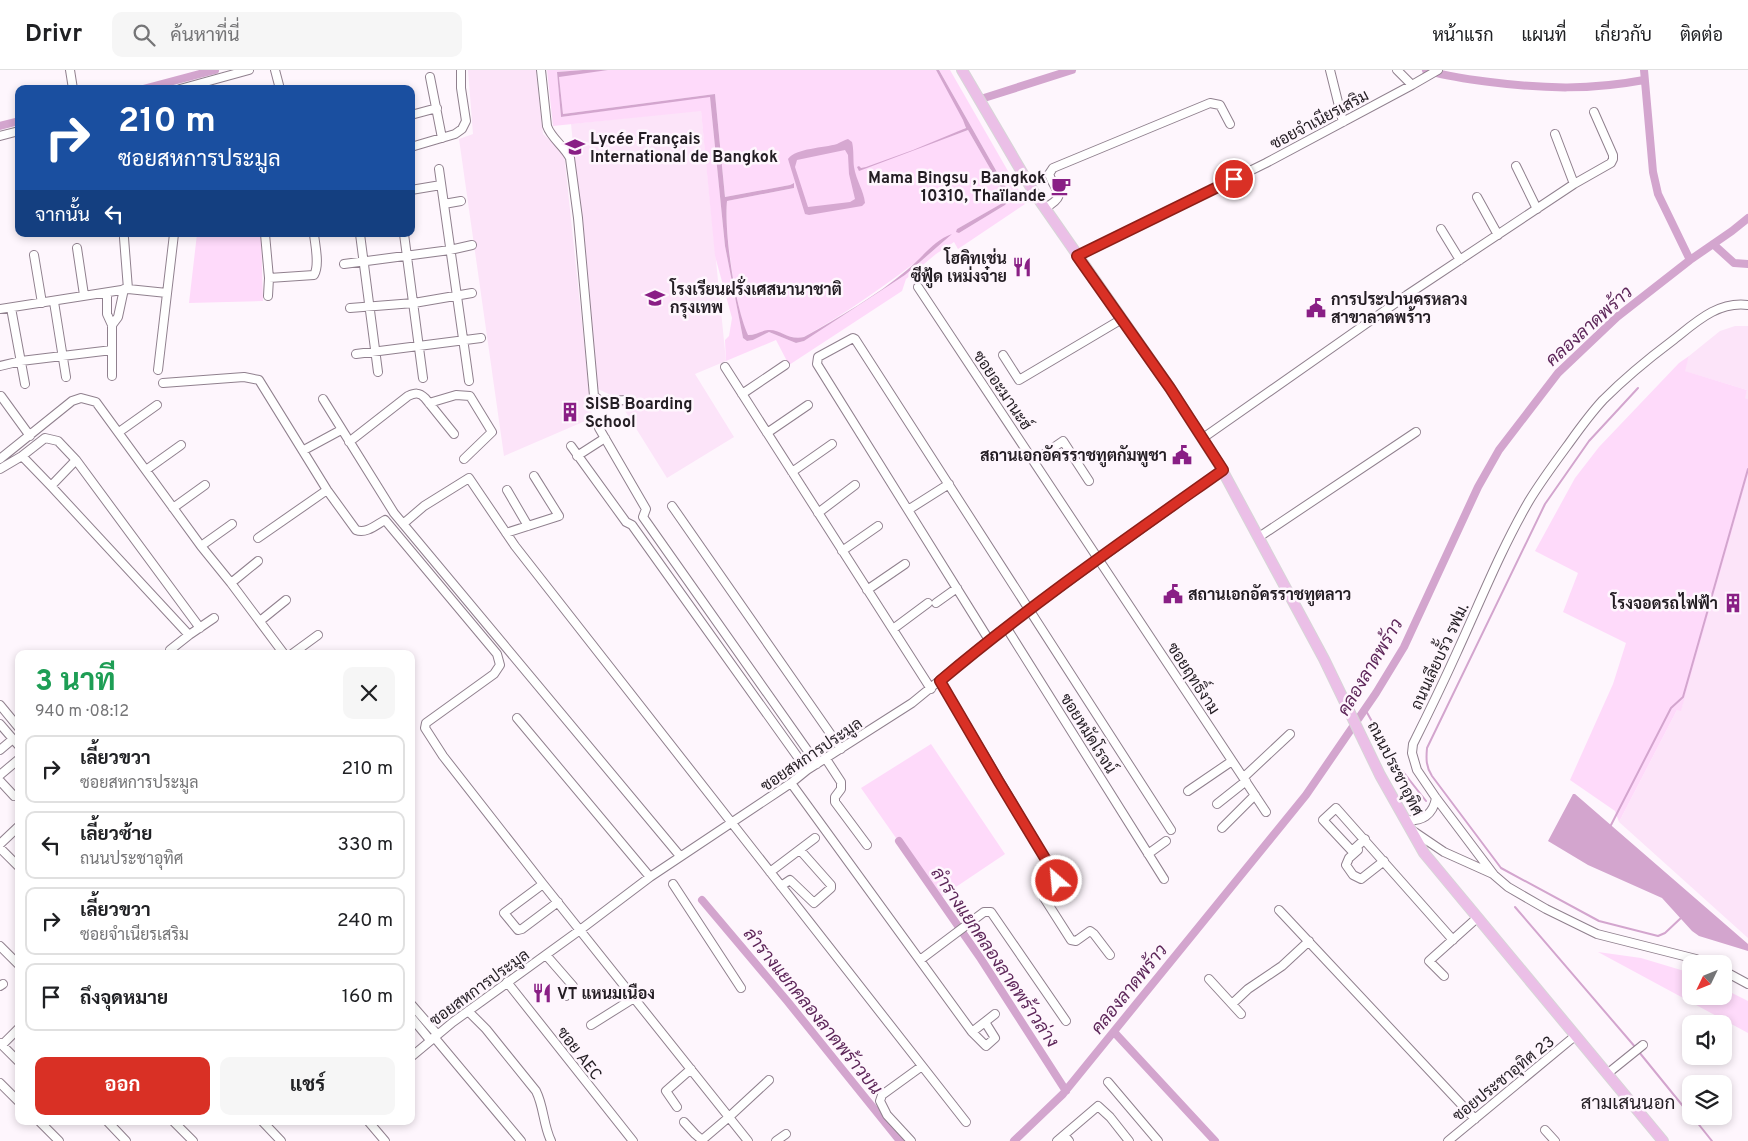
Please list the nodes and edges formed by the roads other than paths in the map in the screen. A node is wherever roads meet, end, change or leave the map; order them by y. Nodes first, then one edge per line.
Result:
1 (70, 70) edge
2 (249, 70) edge
3 (276, 70) edge
4 (461, 70) edge
5 (542, 70) edge
6 (962, 70) edge
7 (1330, 70) edge
8 (1397, 70) edge
9 (1438, 70) edge
10 (430, 77) dead end
11 (72, 85) edge
12 (195, 85) edge
13 (279, 85) edge
14 (1412, 85) junction
15 (437, 108) junction
16 (1594, 112) dead end
17 (415, 114) edge
18 (1343, 122) junction
19 (1230, 124) dead end
20 (15, 132) edge
21 (1554, 134) dead end
22 (0, 136) edge
23 (442, 138) junction
24 (415, 146) edge
25 (1516, 166) dead end
26 (439, 169) dead end
27 (1574, 184) junction
28 (441, 185) junction
29 (415, 189) edge
30 (1477, 197) dead end
31 (461, 201) dead end
32 (444, 204) junction
33 (1044, 208) junction
34 (1537, 209) junction
35 (1441, 229) dead end
36 (1498, 235) junction
37 (174, 237) edge
38 (265, 237) edge
39 (314, 237) edge
40 (360, 237) edge
41 (404, 237) edge
42 (124, 238) dead end
43 (472, 245) dead end
44 (77, 248) dead end
45 (450, 250) junction
46 (34, 255) dead end
47 (407, 256) junction
48 (1077, 256) junction
49 (1460, 260) junction
50 (363, 262) junction
51 (344, 264) dead end
52 (269, 278) junction
53 (918, 287) dead end
54 (126, 289) junction
55 (472, 292) dead end
56 (107, 293) junction
57 (168, 293) junction
58 (84, 295) junction
59 (268, 296) dead end
60 (457, 296) junction
61 (54, 302) junction
62 (42, 303) junction
63 (414, 303) junction
64 (1748, 305) edge
65 (11, 308) junction
66 (350, 308) dead end
67 (369, 308) junction
68 (0, 309) edge
69 (1122, 319) junction
70 (112, 325) junction
71 (481, 338) dead end
72 (463, 341) junction
73 (419, 346) junction
74 (112, 350) junction
75 (375, 352) junction
76 (356, 354) dead end
77 (1003, 355) dead end
78 (63, 356) junction
79 (21, 361) junction
80 (785, 365) dead end
81 (0, 366) edge
82 (725, 367) dead end
83 (158, 370) dead end
84 (378, 372) dead end
85 (112, 376) dead end
86 (66, 377) dead end
87 (423, 378) dead end
88 (469, 381) dead end
89 (163, 383) dead end
90 (25, 384) dead end
91 (742, 394) junction
92 (0, 396) edge
93 (323, 399) dead end
94 (630, 400) dead end
95 (429, 403) junction
96 (808, 404) dead end
97 (157, 405) dead end
98 (599, 428) dead end
99 (341, 430) junction
100 (119, 432) junction
101 (1416, 432) dead end
102 (767, 433) junction
103 (454, 434) dead end
104 (30, 436) junction
105 (605, 438) junction
106 (1203, 438) junction
107 (349, 442) junction
108 (832, 444) dead end
109 (181, 445) dead end
110 (571, 446) dead end
111 (304, 450) junction
112 (22, 456) junction
113 (577, 456) junction
114 (0, 459) edge
115 (464, 459) dead end
116 (76, 460) junction
117 (1034, 461) junction
118 (0, 469) edge
119 (146, 470) junction
120 (1223, 470) junction
121 (792, 472) junction
122 (534, 476) dead end
123 (1089, 481) dead end
124 (949, 484) junction
125 (205, 485) dead end
126 (51, 486) junction
127 (855, 486) dead end
128 (327, 490) junction
129 (507, 490) dead end
130 (672, 506) dead end
131 (173, 508) junction
132 (908, 510) junction
133 (394, 513) junction
134 (818, 513) junction
135 (643, 517) junction
136 (385, 520) junction
137 (232, 524) dead end
138 (403, 524) junction
139 (632, 525) junction
140 (528, 526) junction
141 (878, 526) dead end
142 (506, 534) junction
143 (1259, 537) junction
144 (258, 538) dead end
145 (201, 546) junction
146 (842, 551) junction
147 (1099, 558) junction
148 (258, 561) dead end
149 (905, 564) dead end
150 (231, 582) junction
151 (957, 588) junction
152 (868, 590) junction
153 (697, 594) junction
154 (286, 600) dead end
155 (687, 602) junction
156 (1030, 609) junction
157 (214, 618) dead end
158 (260, 621) junction
159 (1006, 627) junction
160 (200, 628) junction
161 (893, 629) junction
162 (189, 635) junction
163 (318, 635) dead end
164 (989, 640) junction
165 (170, 650) dead end
166 (281, 650) edge
167 (297, 650) edge
168 (758, 679) junction
169 (940, 681) junction
170 (748, 686) junction
171 (931, 689) junction
172 (0, 705) edge
173 (517, 718) dead end
174 (15, 723) edge
175 (0, 724) edge
176 (792, 729) junction
177 (1290, 734) dead end
178 (783, 736) junction
179 (12, 739) junction
180 (15, 742) edge
181 (841, 749) junction
182 (0, 750) edge
183 (826, 759) junction
184 (1232, 761) junction
185 (15, 762) edge
186 (817, 764) junction
187 (807, 770) junction
188 (0, 775) edge
189 (1245, 779) junction
190 (0, 781) edge
191 (790, 783) junction
192 (1188, 791) dead end
193 (1255, 795) junction
194 (14, 796) dead end
195 (1436, 798) junction
196 (1218, 804) dead end
197 (1266, 812) dead end
198 (1405, 820) junction
199 (732, 822) junction
200 (1222, 828) dead end
201 (15, 830) edge
202 (1171, 830) dead end
203 (1411, 830) junction
204 (815, 838) dead end
205 (1166, 841) dead end
206 (1366, 841) junction
207 (867, 845) dead end
208 (0, 846) edge
209 (800, 850) junction
210 (1148, 854) junction
211 (680, 856) junction
212 (1384, 861) junction
213 (15, 863) edge
214 (770, 872) junction
215 (1494, 875) junction
216 (650, 877) junction
217 (1164, 879) dead end
218 (543, 884) junction
219 (673, 884) dead end
220 (781, 886) junction
221 (558, 902) junction
222 (1279, 910) dead end
223 (1478, 918) junction
224 (580, 930) junction
225 (1453, 940) junction
226 (1309, 941) junction
227 (0, 946) edge
228 (546, 955) junction
229 (1110, 955) dead end
230 (1682, 955) edge
231 (920, 960) junction
232 (15, 961) edge
233 (1732, 975) edge
234 (1444, 976) dead end
235 (1209, 979) dead end
236 (507, 982) junction
237 (1748, 984) edge
238 (741, 988) dead end
239 (566, 996) dead end
240 (634, 998) junction
241 (1232, 1004) junction
242 (415, 1010) edge
243 (468, 1011) junction
244 (995, 1014) dead end
245 (1241, 1014) dead end
246 (1066, 1020) dead end
247 (415, 1021) edge
248 (984, 1022) junction
249 (591, 1025) dead end
250 (15, 1032) edge
251 (972, 1032) junction
252 (1575, 1036) junction
253 (434, 1037) junction
254 (1, 1044) edge
255 (1639, 1048) dead end
256 (415, 1054) edge
257 (15, 1058) edge
258 (922, 1066) junction
259 (691, 1069) junction
260 (1607, 1074) junction
261 (769, 1080) dead end
262 (1108, 1082) dead end
263 (0, 1083) edge
264 (15, 1098) edge
265 (677, 1107) dead end
266 (729, 1117) junction
267 (1475, 1119) junction
268 (684, 1122) dead end
269 (966, 1122) dead end
270 (43, 1125) edge
271 (111, 1125) edge
272 (177, 1125) edge
273 (266, 1125) edge
274 (371, 1125) edge
275 (1546, 1130) dead end
276 (786, 1134) dead end
277 (1067, 1138) edge
278 (59, 1141) edge
279 (126, 1141) edge
280 (193, 1141) edge
281 (281, 1141) edge
282 (385, 1141) edge
283 (521, 1141) edge
284 (551, 1141) edge
285 (633, 1141) edge
286 (748, 1141) edge
287 (776, 1141) edge
288 (911, 1141) edge
289 (1058, 1141) edge
290 (1129, 1141) edge
291 (1158, 1141) edge
292 (1448, 1141) edge
293 (1555, 1141) edge
294 (1664, 1141) edge

1 - 11 street
2 - 12 street
3 - 13 street
4 - 23 street
5 - 94 street
6 - 33 main road, ถนนประชาอุทิศ
7 - 18 street
8 - 14 street
9 - 14 street, ซอยจำเนียรเสริม
10 - 15 street
14 - 18 street, ซอยจำเนียรเสริม
15 - 17 street
15 - 23 street
16 - 27 street
18 - 48 street, ซอยจำเนียรเสริม
19 - 33 street
20 - 22 street
21 - 27 street
23 - 24 street
25 - 34 street
26 - 28 street
27 - 34 street
28 - 29 street
28 - 32 street
30 - 36 street
31 - 32 street
32 - 45 street
33 - 48 main road, ถนนประชาอุทิศ
34 - 36 street
35 - 49 street
36 - 49 street
37 - 57 street
38 - 52 street
39 - 52 street
40 - 50 street
41 - 47 street
42 - 54 street
43 - 45 street
44 - 58 street
45 - 47 street
45 - 60 street
46 - 62 street
47 - 50 street
47 - 63 street
48 - 69 main road, ถนนประชาอุทิศ
49 - 106 street
50 - 51 street
50 - 67 street
52 - 59 street
53 - 117 street, ซอยอะมานะฮ์
54 - 56 street
54 - 57 street
54 - 70 street
55 - 60 street
56 - 58 street
56 - 70 street
57 - 83 street
58 - 61 street
60 - 63 street
60 - 72 street
61 - 62 street
61 - 78 street
62 - 65 street
63 - 67 street
63 - 73 street
64 - 195 street, ถนนเลียบรั้ว รฟม.
65 - 68 street
65 - 79 street
66 - 67 street
67 - 75 street
69 - 77 street
69 - 106 main road, ถนนประชาอุทิศ
70 - 74 street
71 - 72 street
72 - 73 street
72 - 88 street
73 - 75 street
73 - 87 street
74 - 78 street
74 - 85 street
75 - 76 street
75 - 84 street
78 - 79 street
78 - 86 street
79 - 81 street
79 - 90 street
80 - 91 street
82 - 91 street
89 - 111 street
91 - 102 street
92 - 104 street
93 - 99 street
95 - 103 street
95 - 107 street
95 - 115 street
96 - 102 street
97 - 100 street
98 - 105 street
99 - 107 street
99 - 111 street
100 - 104 street
100 - 119 street
101 - 143 street
102 - 121 street
104 - 114 street
105 - 113 street
105 - 135 street
106 - 120 main road, ถนนประชาอุทิศ
107 - 133 street
108 - 121 street
109 - 119 street
110 - 113 street
111 - 128 street
112 - 116 street
112 - 118 street
112 - 126 street
113 - 139 street
116 - 126 street
116 - 160 street
117 - 123 street
117 - 147 street, ซอยอะมานะฮ์
119 - 131 street
120 - 143 main road, ถนนประชาอุทิศ
120 - 147 street, ซอยสหการประมูล
121 - 134 street
122 - 140 street
124 - 132 street
124 - 132 street
124 - 156 street
125 - 131 street
126 - 162 street
127 - 134 street
128 - 136 street
128 - 144 street
129 - 140 street
130 - 181 street
131 - 145 street
132 - 151 street
133 - 136 street
133 - 138 street
134 - 146 street
135 - 139 street
135 - 153 street
136 - 218 street
137 - 145 street
138 - 142 street
138 - 211 street
139 - 155 street
140 - 142 street
141 - 146 street
142 - 199 street
143 - 198 main road, ถนนประชาอุทิศ
145 - 150 street
146 - 152 street
147 - 156 street, ซอยสหการประมูล
147 - 184 street, ซอยฤทธิ์งาม
148 - 150 street
149 - 152 street
150 - 158 street
151 - 161 street
151 - 164 street
152 - 161 street
153 - 155 street
153 - 168 street
154 - 158 street
155 - 170 street
156 - 159 street, ซอยสหการประมูล
156 - 202 street
157 - 160 street
158 - 166 street
159 - 164 street, ซอยสหการประมูล
159 - 210 street, ซอยหมัดโรจน์
160 - 162 street
161 - 171 street
162 - 165 street
163 - 167 street
164 - 169 street, ซอยสหการประมูล
168 - 170 street
168 - 176 street
169 - 171 street, ซอยสหการประมูล
169 - 229 street
170 - 178 street
171 - 181 street, ซอยสหการประมูล
172 - 174 street
173 - 216 street
175 - 179 street
176 - 178 street
176 - 186 street
177 - 189 street
178 - 187 street
179 - 180 street
179 - 182 street
181 - 183 street, ซอยสหการประมูล
183 - 186 street, ซอยสหการประมูล
183 - 207 street
184 - 189 street, ซอยฤทธิ์งาม
184 - 192 street
185 - 188 street
186 - 187 street, ซอยสหการประมูล
187 - 191 street, ซอยสหการประมูล
189 - 193 street, ซอยฤทธิ์งาม
189 - 196 street
190 - 194 street
191 - 199 street, ซอยสหการประมูล
191 - 231 street
193 - 197 street, ซอยฤทธิ์งาม
193 - 200 street
195 - 198 street
195 - 215 street, ถนนเลียบรั้ว รฟม.
198 - 203 main road, ถนนประชาอุทิศ
199 - 211 street, ซอยสหการประมูล
199 - 214 street
201 - 208 street
203 - 215 street
203 - 223 main road, ถนนประชาอุทิศ
204 - 209 street
205 - 210 street
206 - 206 street
206 - 212 street
206 - 212 street
208 - 213 street
209 - 214 street
209 - 220 street
210 - 217 street, ซอยหมัดโรจน์
211 - 216 street, ซอยสหการประมูล
212 - 225 street
214 - 220 street
215 - 230 street, ถนนเลียบรั้ว รฟม.
216 - 224 street, ซอยสหการประมูล
218 - 221 street
218 - 221 street
219 - 238 street
220 - 258 street
221 - 224 street
222 - 226 street
223 - 225 street
223 - 252 main road, ถนนประชาอุทิศ
224 - 228 street, ซอยสหการประมูล
224 - 240 street
225 - 234 street
226 - 241 street
226 - 267 street
227 - 232 street
228 - 236 street, ซอยสหการประมูล
228 - 239 street
231 - 246 street
231 - 251 street
233 - 237 street
235 - 241 street
236 - 243 street, ซอยสหการประมูล
236 - 285 street, ซอย AEC
240 - 249 street
240 - 259 street
241 - 245 street
242 - 253 street
243 - 253 street, ซอยสหการประมูล
243 - 284 street
244 - 248 street
247 - 253 street
248 - 251 street
248 - 251 street
250 - 254 street
252 - 260 main road, ถนนประชาอุทิศ
252 - 267 street, ซอยประชาอุทิศ 23
253 - 256 street, ซอยสหการประมูล
253 - 283 street
254 - 257 street
255 - 260 street
258 - 269 street
258 - 288 street
259 - 265 street
259 - 266 street
260 - 294 main road, ถนนประชาอุทิศ
261 - 266 street
262 - 291 street
263 - 264 street
266 - 268 street
266 - 286 street
267 - 292 street, ซอยประชาอุทิศ 23
270 - 278 street
271 - 279 street
272 - 280 street
273 - 281 street
274 - 282 street
275 - 293 street
276 - 287 street
277 - 289 street
277 - 290 street

